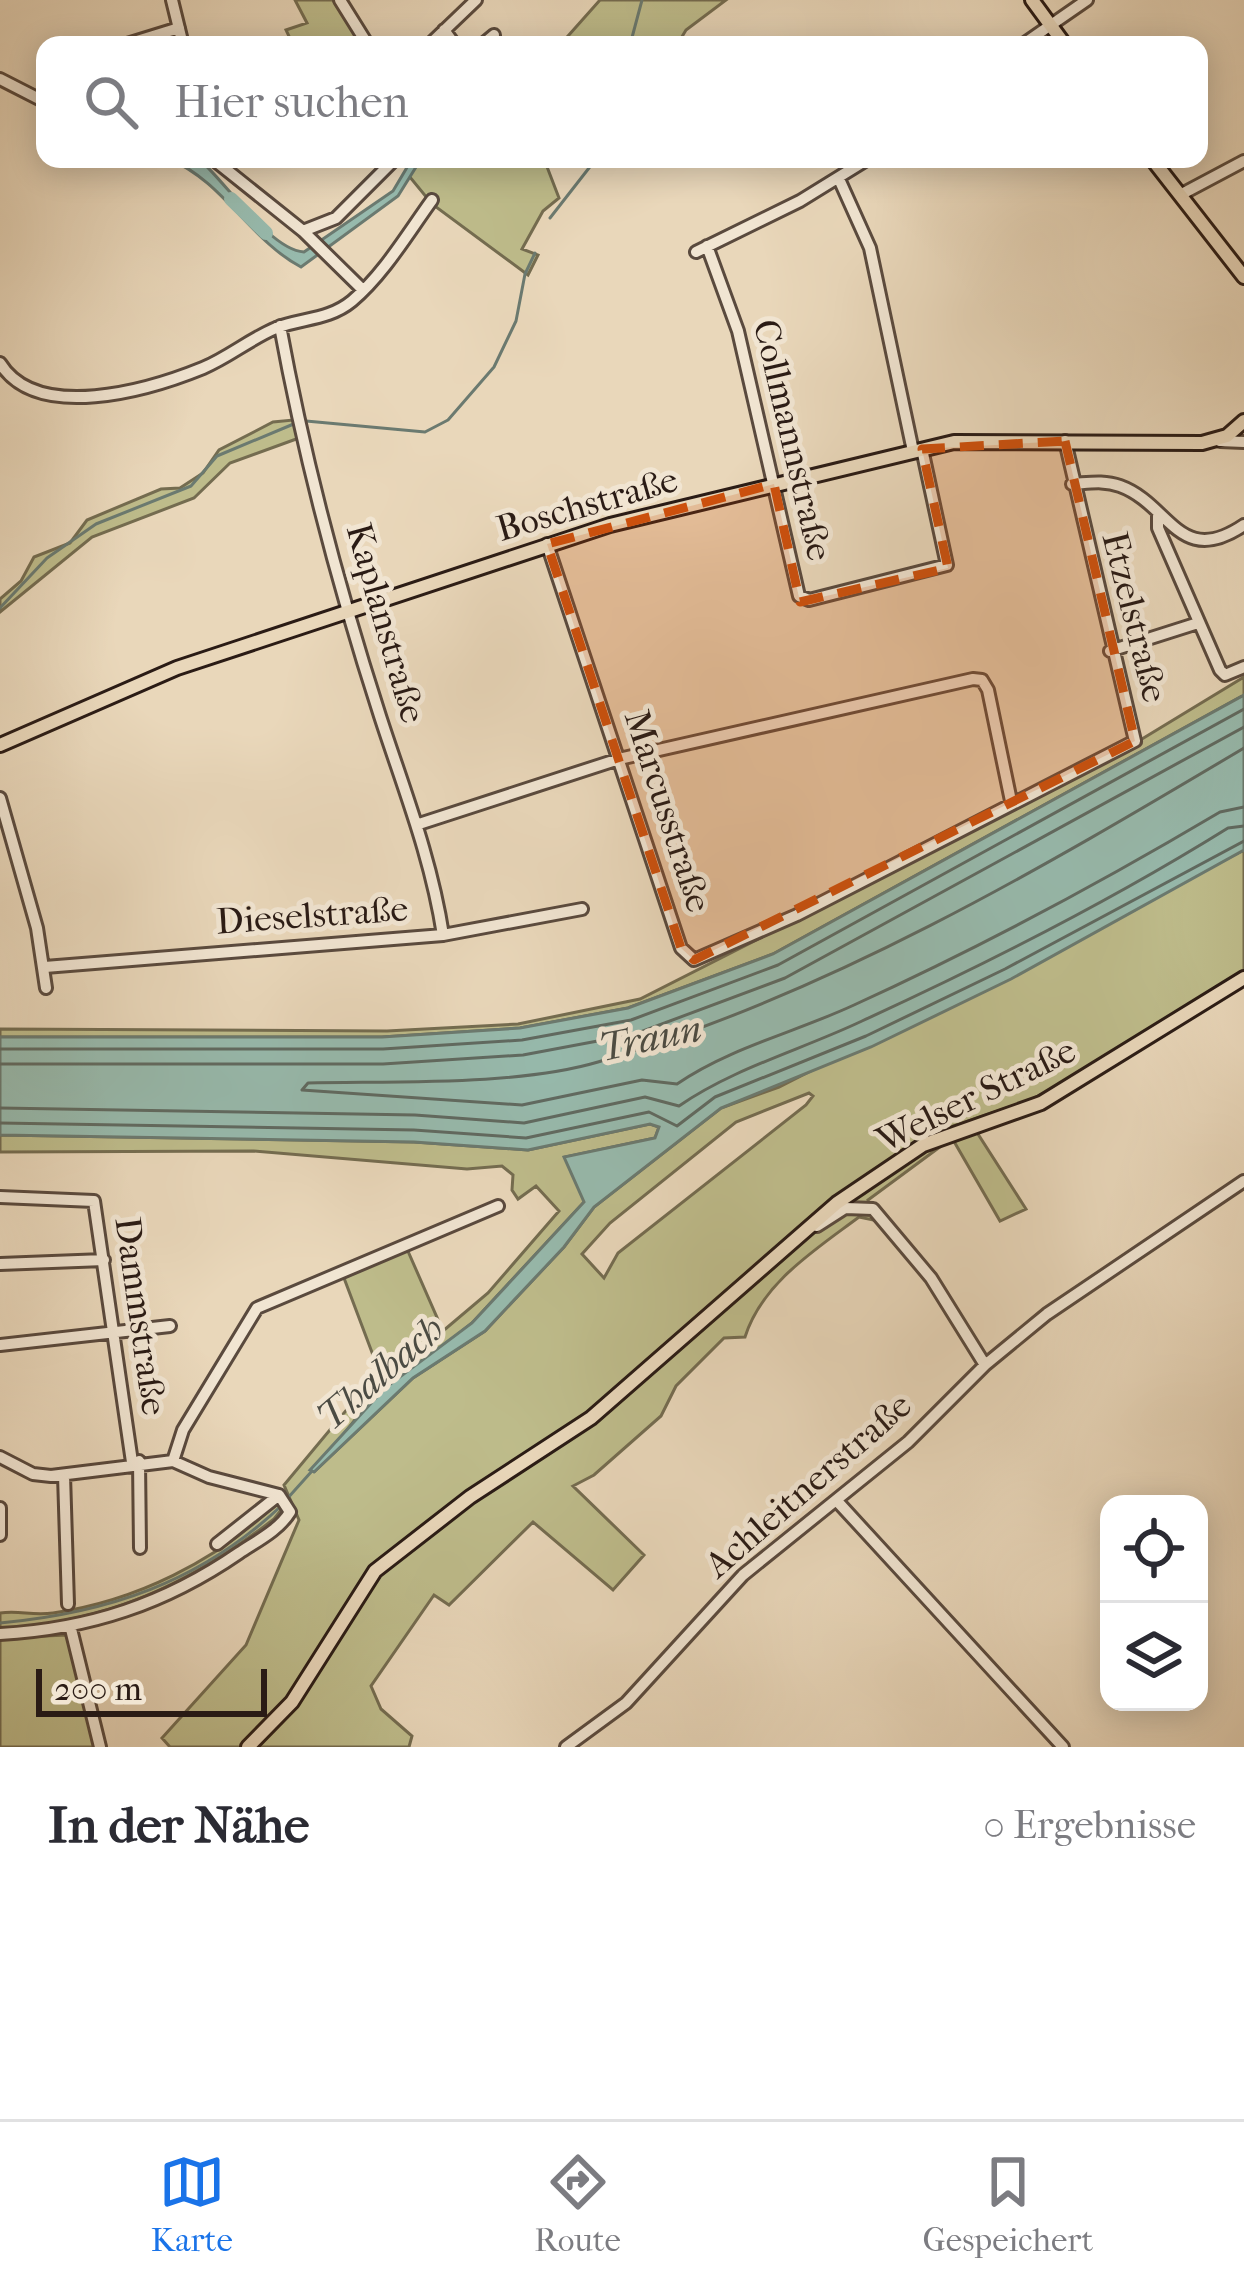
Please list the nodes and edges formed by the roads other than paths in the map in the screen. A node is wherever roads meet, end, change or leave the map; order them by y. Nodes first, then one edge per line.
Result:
1 (172, 0) edge
2 (340, 0) edge
3 (476, 0) edge
4 (1032, 0) edge
5 (1087, 0) edge
6 (1051, 24) junction
7 (179, 28) junction
8 (444, 30) junction
9 (153, 36) edge
10 (181, 36) edge
11 (362, 36) edge
12 (438, 36) edge
13 (448, 36) edge
14 (1034, 36) edge
15 (1059, 36) edge
16 (0, 79) edge
17 (36, 97) edge
18 (1244, 161) edge
19 (224, 168) edge
20 (385, 168) edge
21 (854, 168) edge
22 (1159, 168) edge
23 (839, 178) junction
24 (1180, 195) junction
25 (432, 200) dead end
26 (308, 236) junction
27 (1244, 277) edge
28 (362, 290) junction
29 (280, 326) junction
30 (0, 363) edge
31 (1244, 421) edge
32 (1065, 441) junction
33 (1216, 441) junction
34 (1244, 442) edge
35 (918, 450) junction
36 (774, 484) junction
37 (1072, 484) junction
38 (1159, 516) junction
39 (1244, 525) edge
40 (547, 544) junction
41 (349, 610) junction
42 (1198, 623) junction
43 (1110, 651) junction
44 (1238, 670) edge
45 (0, 745) edge
46 (619, 759) junction
47 (0, 798) edge
48 (1011, 801) junction
49 (419, 824) junction
50 (582, 909) dead end
51 (442, 934) junction
52 (45, 967) junction
53 (1244, 979) edge
54 (46, 988) dead end
55 (1244, 1181) edge
56 (0, 1197) edge
57 (498, 1206) dead end
58 (794, 1237) junction
59 (104, 1260) junction
60 (0, 1264) edge
61 (170, 1326) dead end
62 (116, 1334) junction
63 (0, 1345) edge
64 (985, 1365) junction
65 (0, 1457) edge
66 (136, 1461) junction
67 (173, 1461) junction
68 (64, 1474) junction
69 (285, 1502) junction
70 (837, 1502) junction
71 (0, 1508) edge
72 (0, 1535) edge
73 (218, 1544) dead end
74 (140, 1548) dead end
75 (68, 1604) dead end
76 (71, 1629) junction
77 (0, 1634) edge
78 (100, 1747) edge
79 (248, 1747) edge
80 (566, 1747) edge
81 (1063, 1747) edge

1 - 7 street
2 - 11 street
3 - 8 street
4 - 6 main road
5 - 6 street
6 - 14 street
6 - 15 main road
7 - 9 street
7 - 10 street
8 - 12 street
8 - 13 street
16 - 17 street
18 - 24 street
19 - 26 street
20 - 26 street
21 - 23 street
22 - 24 main road
23 - 35 street
23 - 36 street, Collmannstraße
24 - 27 main road
25 - 28 street
26 - 28 street
28 - 29 street
29 - 30 street
29 - 41 street, Kaplanstraße
31 - 33 main road
32 - 33 main road, Boschstraße
32 - 35 main road, Boschstraße
32 - 37 street, Etzelstraße
33 - 34 street, Boschstraße
35 - 36 main road, Boschstraße
35 - 36 street, Collmannstraße
36 - 40 main road, Boschstraße
37 - 38 street
37 - 43 street, Etzelstraße
38 - 39 street
38 - 42 street
40 - 41 main road, Boschstraße
40 - 46 street, Marcusstraße
41 - 45 main road, Boschstraße
41 - 49 street, Kaplanstraße
42 - 43 street
42 - 44 street
43 - 48 street, Etzelstraße
46 - 48 street
46 - 48 street, Marcusstraße
46 - 49 street
47 - 52 street
49 - 51 street, Kaplanstraße
50 - 51 street, Dieselstraße
51 - 52 street, Dieselstraße
52 - 54 street
53 - 58 main road, Welser Straße
55 - 64 street, Achleitnerstraße
56 - 59 street, Dammstraße
57 - 67 street
58 - 64 street
58 - 79 main road, Welser Straße
59 - 60 street
59 - 62 street, Dammstraße
61 - 62 street
62 - 63 street
62 - 66 street, Dammstraße
64 - 70 street, Achleitnerstraße
65 - 68 street
66 - 67 street
66 - 68 street
66 - 74 street, Dammstraße
67 - 69 street
68 - 75 street
69 - 73 street
69 - 76 street
70 - 80 street, Achleitnerstraße
70 - 81 street
71 - 72 street
76 - 77 street
76 - 78 street

